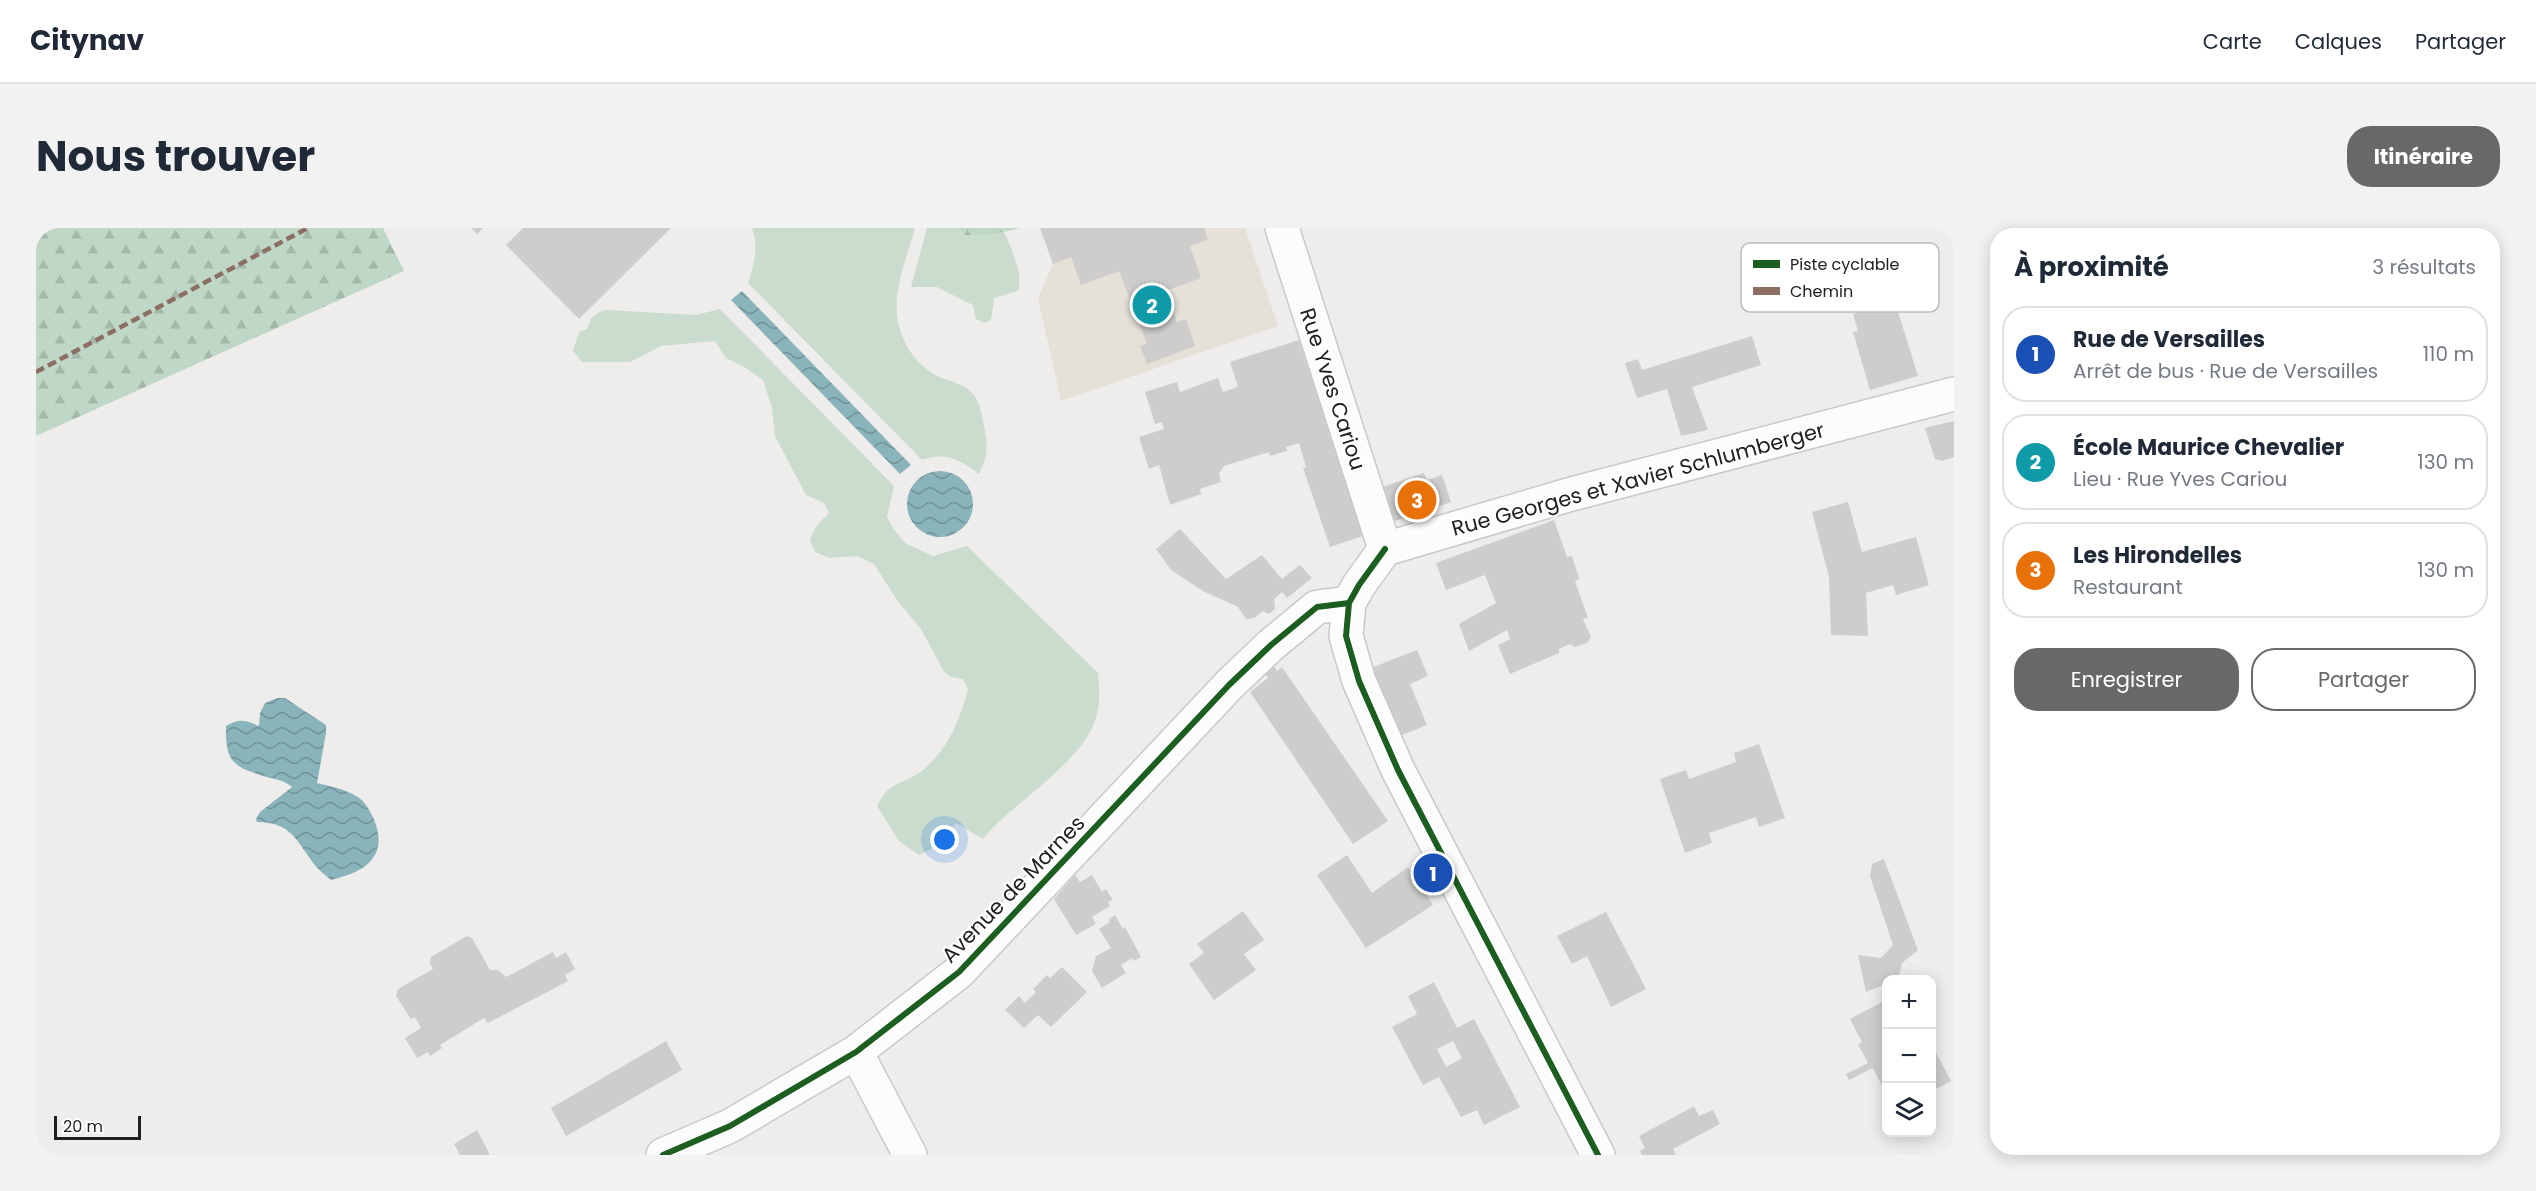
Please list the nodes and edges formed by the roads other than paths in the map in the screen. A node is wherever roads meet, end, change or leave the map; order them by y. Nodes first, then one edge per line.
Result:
1 (1282, 228) edge
2 (1954, 394) edge
3 (1385, 549) junction
4 (1349, 603) junction
5 (856, 1052) junction
6 (663, 1155) edge
7 (910, 1155) edge
8 (1598, 1155) edge

1 - 3 street, Rue Yves Cariou
2 - 3 street, Rue Georges et Xavier Schlumberger
3 - 4 street
4 - 5 street, Avenue de Marnes
4 - 8 street
5 - 6 street, Avenue de Marnes
5 - 7 street

